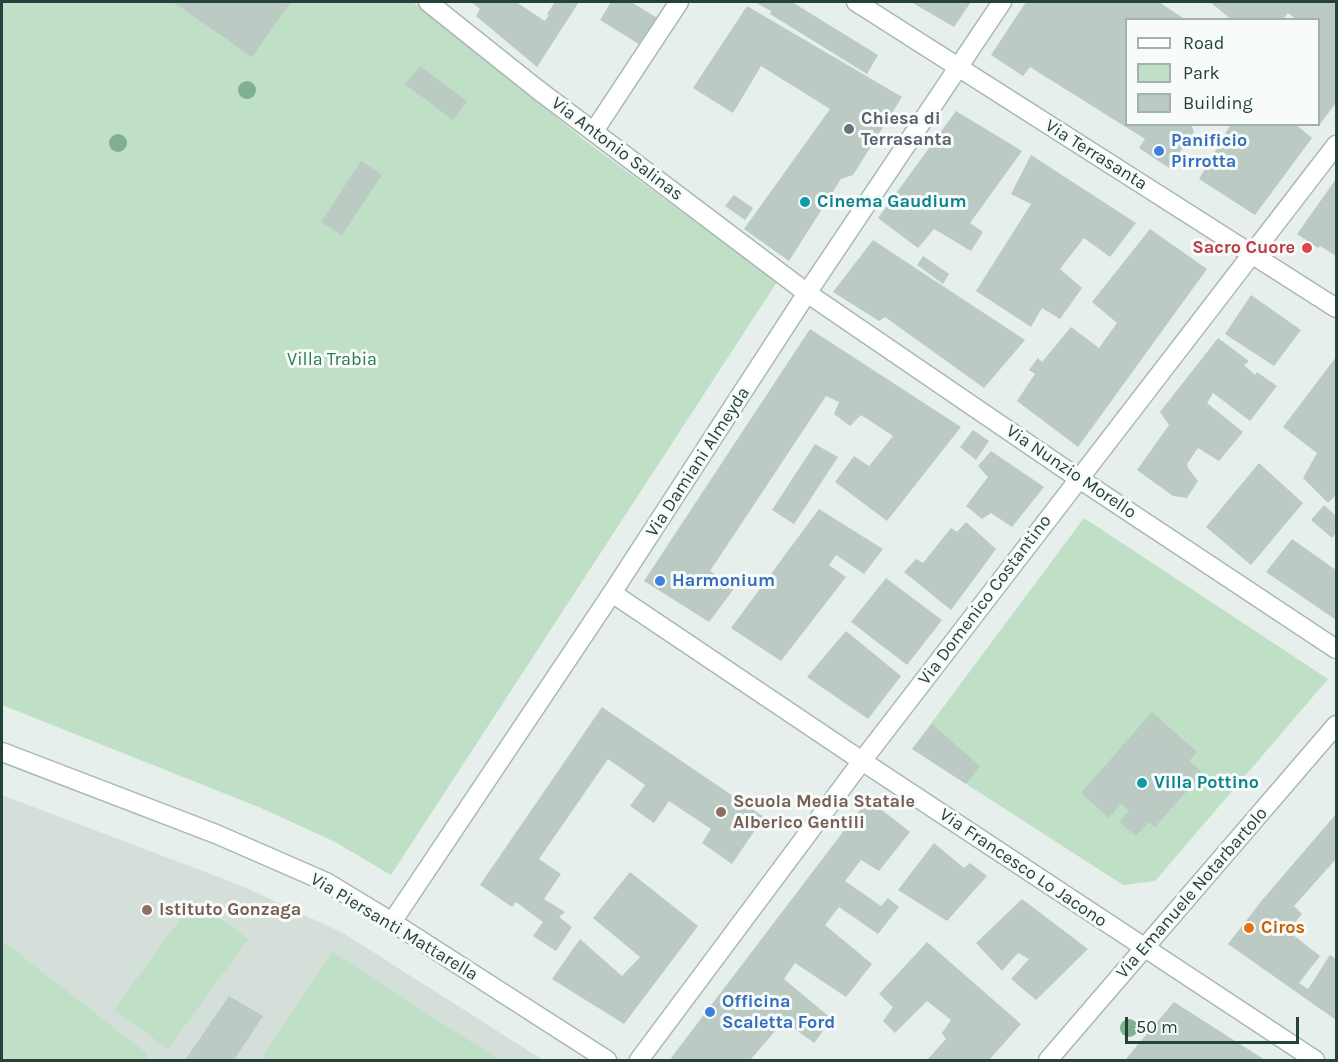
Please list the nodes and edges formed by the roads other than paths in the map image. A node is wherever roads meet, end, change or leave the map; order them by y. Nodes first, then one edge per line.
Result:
1 (428, 2) edge
2 (679, 2) edge
3 (855, 2) edge
4 (1002, 2) edge
5 (958, 68) junction
6 (594, 131) junction
7 (1336, 144) edge
8 (1252, 255) junction
9 (807, 293) junction
10 (1336, 308) edge
11 (1078, 478) junction
12 (612, 593) junction
13 (1336, 649) edge
14 (1336, 725) edge
15 (2, 752) edge
16 (862, 761) junction
17 (392, 922) junction
18 (1144, 949) junction
19 (606, 1060) edge
20 (639, 1060) edge
21 (1048, 1060) edge
22 (1315, 1060) edge

1 - 6 street, Via Antonio Salinas
2 - 6 street
3 - 5 street, Via Terrasanta
4 - 5 street, Via Damiani Almeyda
5 - 8 street, Via Terrasanta
5 - 9 street, Via Damiani Almeyda
6 - 9 street, Via Antonio Salinas
7 - 8 street, Via Domenico Costantino
8 - 10 street, Via Terrasanta
8 - 11 street, Via Domenico Costantino
9 - 11 street, Via Nunzio Morello
9 - 12 street, Via Damiani Almeyda
11 - 13 street, Via Nunzio Morello
11 - 16 street, Via Domenico Costantino
12 - 16 street, Via Francesco Lo Jacono
12 - 17 street, Via Damiani Almeyda
14 - 18 street, Via Emanuele Notarbartolo
15 - 17 street, Via Piersanti Mattarella
16 - 18 street, Via Francesco Lo Jacono
16 - 20 street, Via Domenico Costantino
17 - 19 street, Via Piersanti Mattarella
18 - 21 street, Via Emanuele Notarbartolo
18 - 22 street, Via Francesco Lo Jacono

